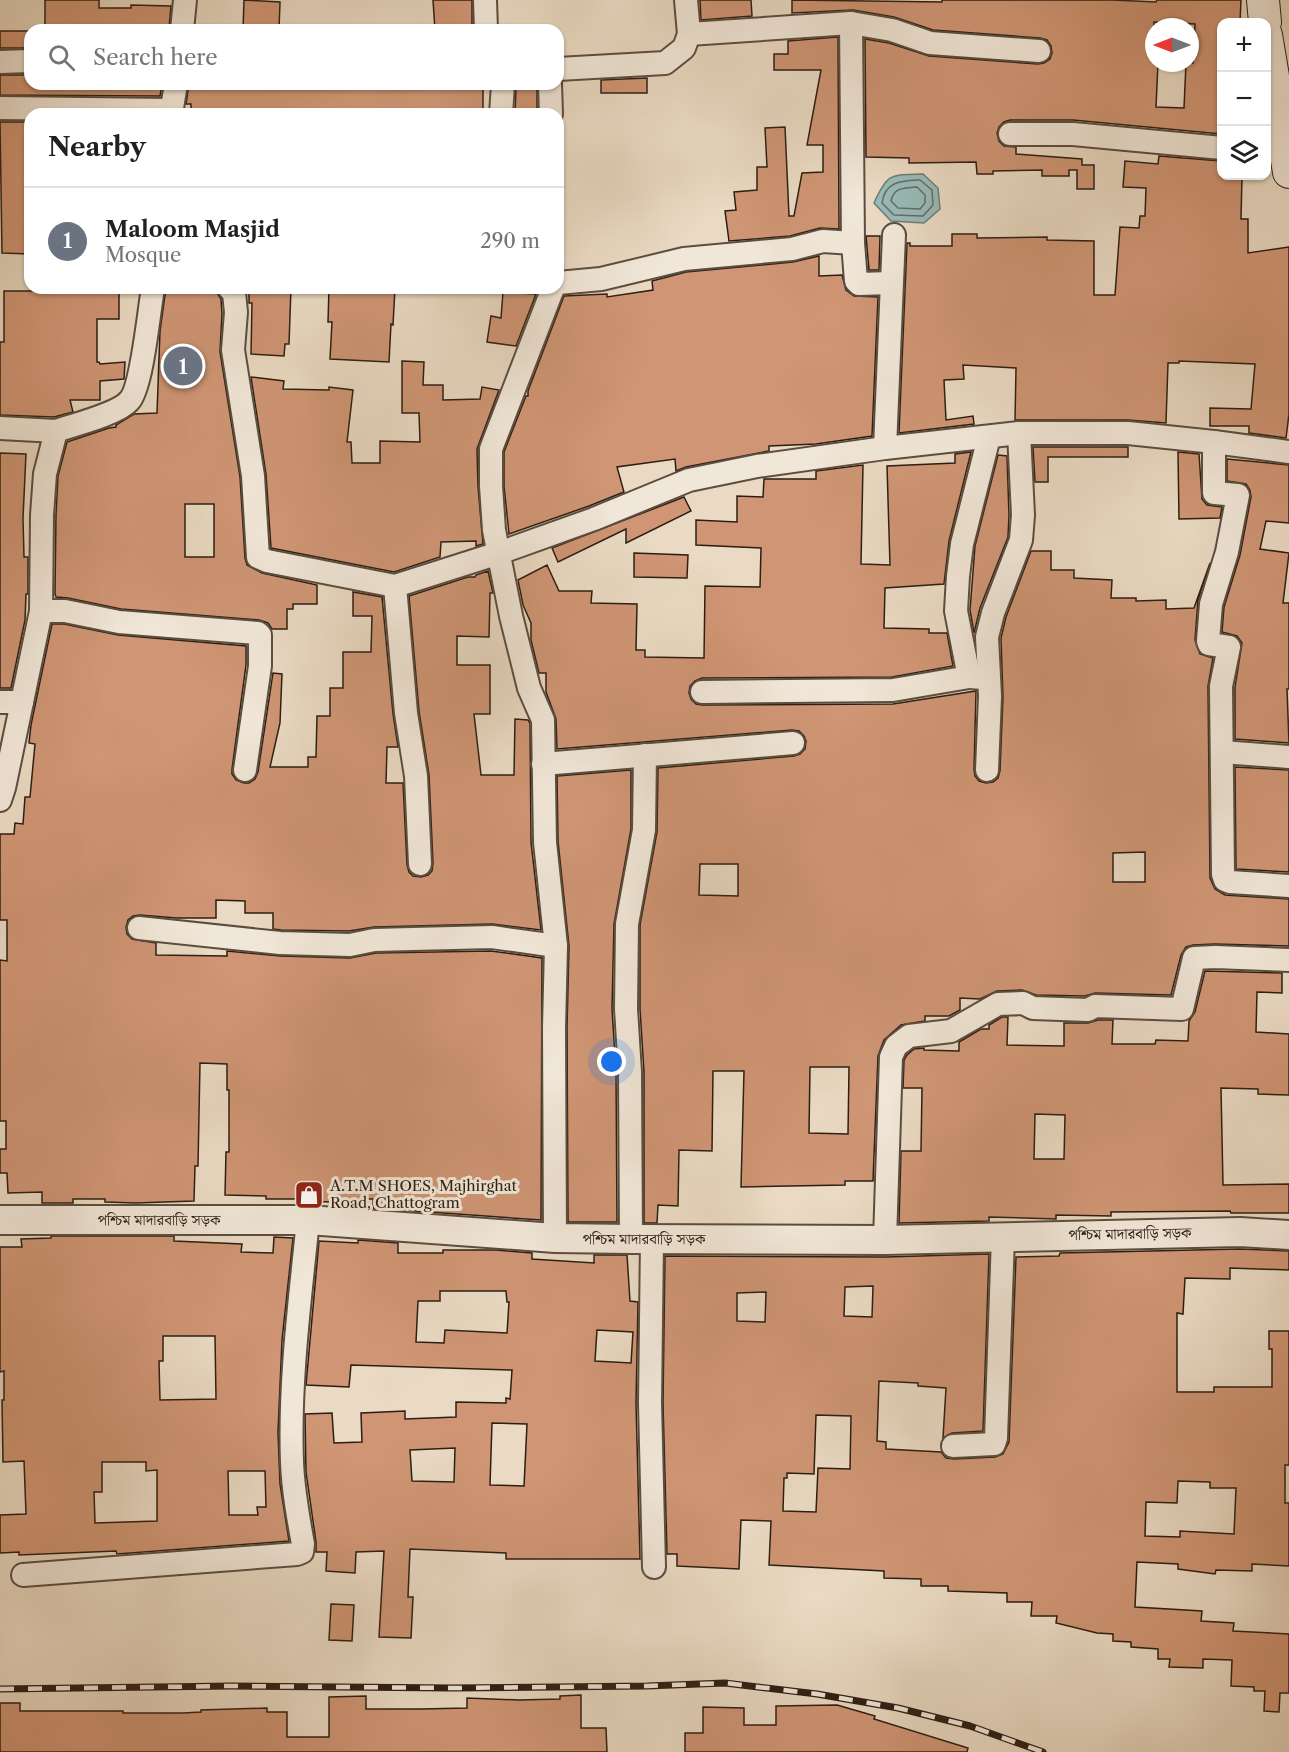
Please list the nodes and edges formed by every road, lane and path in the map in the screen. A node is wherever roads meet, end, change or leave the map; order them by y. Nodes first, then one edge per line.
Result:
1 (184, 0) edge
2 (485, 0) edge
3 (686, 0) edge
4 (1263, 0) edge
5 (851, 23) junction
6 (182, 24) edge
7 (486, 24) edge
8 (689, 34) junction
9 (1272, 40) edge
10 (1039, 51) dead end
11 (0, 62) edge
12 (24, 62) edge
13 (564, 69) edge
14 (175, 90) edge
15 (503, 90) edge
16 (550, 90) edge
17 (0, 108) edge
18 (172, 108) edge
19 (501, 108) edge
20 (551, 108) edge
21 (24, 109) edge
22 (1010, 134) dead end
23 (1217, 148) edge
24 (1280, 159) edge
25 (894, 235) dead end
26 (853, 243) junction
27 (564, 282) edge
28 (891, 283) junction
29 (152, 294) edge
30 (234, 294) edge
31 (551, 294) edge
32 (0, 428) edge
33 (56, 431) junction
34 (1019, 432) junction
35 (990, 437) junction
36 (1214, 442) junction
37 (885, 448) junction
38 (1289, 452) edge
39 (498, 553) junction
40 (395, 586) junction
41 (41, 611) junction
42 (979, 678) junction
43 (702, 692) dead end
44 (11, 702) edge
45 (793, 743) dead end
46 (1222, 752) junction
47 (645, 755) junction
48 (1289, 757) edge
49 (543, 764) junction
50 (244, 770) dead end
51 (987, 770) dead end
52 (0, 800) edge
53 (420, 864) dead end
54 (1289, 886) edge
55 (139, 927) dead end
56 (556, 946) junction
57 (1289, 960) edge
58 (0, 1220) edge
59 (308, 1220) junction
60 (1289, 1235) edge
61 (1003, 1237) junction
62 (555, 1238) junction
63 (641, 1239) junction
64 (885, 1240) junction
65 (953, 1446) dead end
66 (654, 1567) dead end
67 (23, 1575) dead end

1 - 6 street
2 - 7 street
3 - 8 street
4 - 9 main road
5 - 8 street
5 - 10 street
5 - 26 street
8 - 13 street
9 - 24 main road
11 - 12 street
14 - 18 street
15 - 19 street
16 - 20 street
17 - 21 street
22 - 23 street
25 - 28 street
26 - 27 street
26 - 28 street
28 - 37 street
29 - 33 street
30 - 40 street
31 - 39 street
32 - 33 street
33 - 41 street
34 - 35 street
34 - 36 street
34 - 42 street
35 - 37 street
35 - 42 street
36 - 38 street
36 - 46 street
37 - 39 street
39 - 40 street
39 - 49 street
40 - 53 street
41 - 44 street
41 - 50 street
42 - 43 street
42 - 51 street
44 - 52 street
45 - 47 street
46 - 48 street
46 - 54 street
47 - 49 street
47 - 63 street
49 - 56 street
55 - 56 street
56 - 62 street
57 - 64 street
58 - 59 street, পশ্চিম মাদারবাড়ি সড়ক
59 - 62 street, পশ্চিম মাদারবাড়ি সড়ক
59 - 67 street
60 - 61 street, পশ্চিম মাদারবাড়ি সড়ক
61 - 64 street, পশ্চিম মাদারবাড়ি সড়ক
61 - 65 street
62 - 63 street, পশ্চিম মাদারবাড়ি সড়ক
63 - 64 street, পশ্চিম মাদারবাড়ি সড়ক
63 - 66 street

